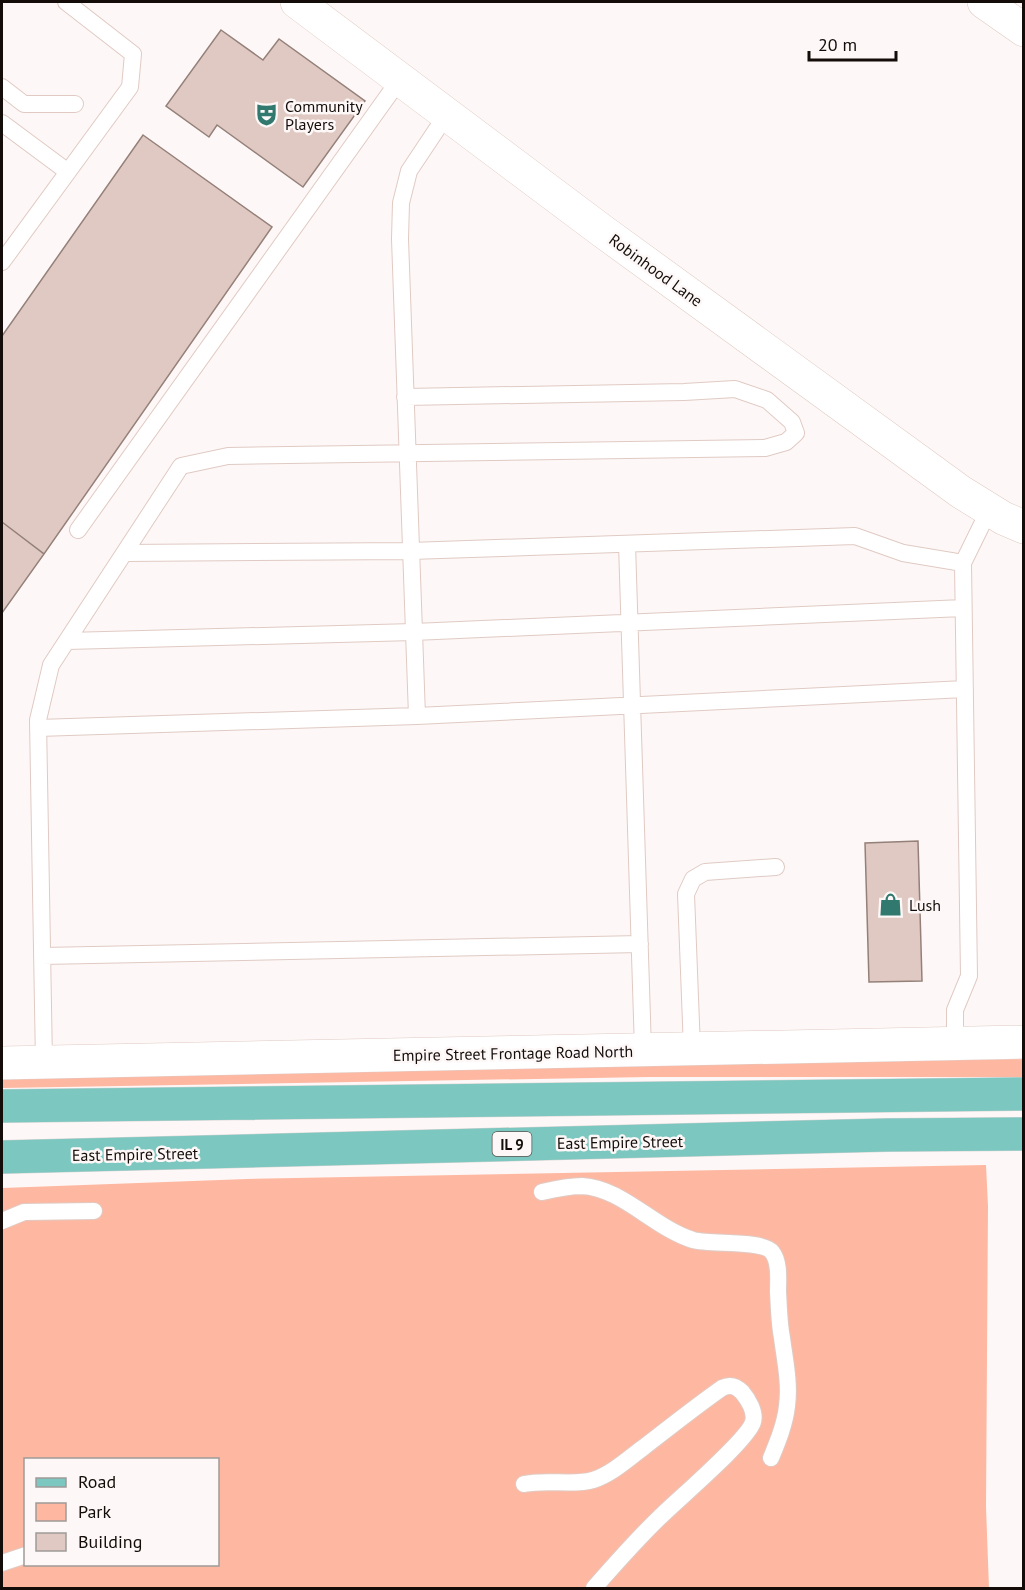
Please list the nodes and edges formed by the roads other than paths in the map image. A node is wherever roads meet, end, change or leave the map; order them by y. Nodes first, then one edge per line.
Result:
1 (66, 2) edge
2 (297, 2) edge
3 (984, 2) edge
4 (1023, 30) edge
5 (400, 79) junction
6 (2, 87) edge
7 (75, 104) dead end
8 (447, 114) junction
9 (2, 123) edge
10 (68, 172) junction
11 (2, 262) edge
12 (405, 397) junction
13 (407, 454) junction
14 (988, 510) junction
15 (1023, 527) edge
16 (78, 530) dead end
17 (627, 544) junction
18 (410, 551) junction
19 (124, 553) junction
20 (963, 563) junction
21 (963, 608) junction
22 (630, 622) junction
23 (414, 632) junction
24 (67, 641) junction
25 (965, 689) junction
26 (631, 705) junction
27 (417, 716) junction
28 (38, 728) junction
29 (776, 867) dead end
30 (640, 944) junction
31 (42, 956) junction
32 (1023, 1042) edge
33 (955, 1043) junction
34 (692, 1048) junction
35 (643, 1050) junction
36 (2, 1063) edge
37 (44, 1063) junction
38 (1023, 1094) edge
39 (2, 1106) edge
40 (1023, 1134) edge
41 (2, 1157) edge
42 (542, 1192) dead end
43 (94, 1211) dead end
44 (2, 1221) edge
45 (771, 1458) dead end
46 (524, 1484) dead end
47 (24, 1556) edge
48 (2, 1563) edge
49 (594, 1588) edge

1 - 10 lane
2 - 5 street, Robinhood Lane
3 - 4 street
5 - 8 street, Robinhood Lane
5 - 16 lane
6 - 7 lane
8 - 12 lane
8 - 14 street, Robinhood Lane
9 - 10 lane
10 - 11 lane
12 - 13 lane
12 - 13 lane
13 - 18 lane
13 - 19 lane
14 - 15 street, Robinhood Lane
14 - 20 lane
17 - 18 lane
17 - 20 lane
17 - 22 lane
18 - 19 lane
18 - 23 lane
19 - 24 lane
20 - 21 lane
21 - 22 lane
21 - 25 lane
22 - 23 lane
22 - 26 lane
23 - 24 lane
23 - 27 lane
24 - 28 lane
25 - 26 lane
25 - 33 lane
26 - 27 lane
26 - 30 lane
27 - 28 lane
28 - 31 lane
29 - 34 lane
30 - 31 lane
30 - 35 lane
31 - 37 lane
32 - 33 street, Empire Street Frontage Road North
33 - 34 street, Empire Street Frontage Road North
34 - 35 street, Empire Street Frontage Road North
35 - 37 street, Empire Street Frontage Road North
36 - 37 street, Empire Street Frontage Road North
38 - 39 main road
40 - 41 main road, East Empire Street / IL 9
42 - 45 lane
43 - 44 lane
46 - 49 lane
47 - 48 lane

